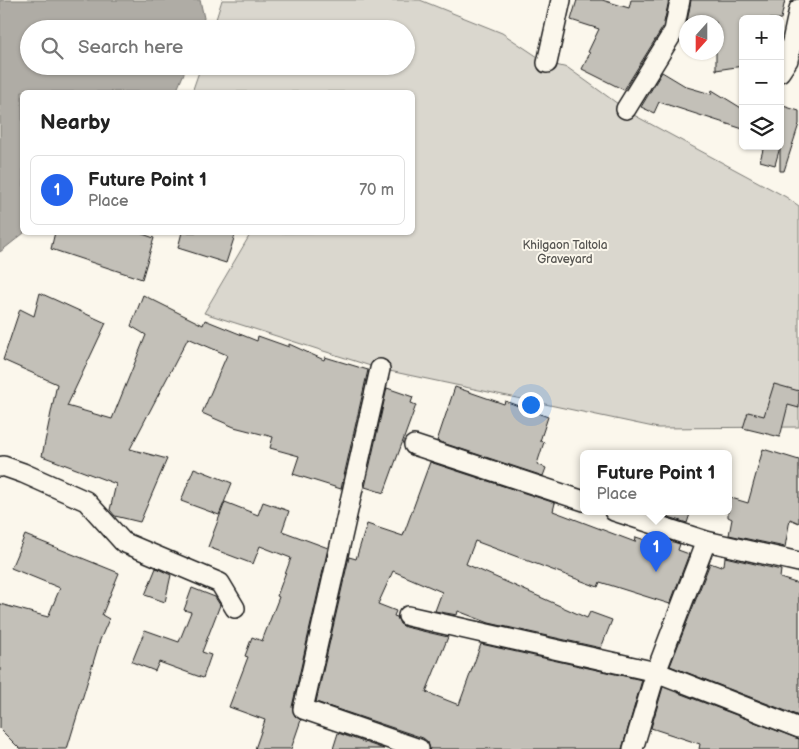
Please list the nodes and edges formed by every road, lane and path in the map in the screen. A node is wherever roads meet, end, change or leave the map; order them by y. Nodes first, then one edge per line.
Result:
1 (561, 0) edge
2 (680, 0) edge
3 (799, 9) edge
4 (546, 63) dead end
5 (784, 66) edge
6 (626, 109) dead end
7 (380, 369) dead end
8 (414, 446) dead end
9 (0, 467) edge
10 (580, 500) edge
11 (626, 515) edge
12 (706, 541) junction
13 (799, 562) edge
14 (235, 608) dead end
15 (408, 616) dead end
16 (656, 672) junction
17 (799, 728) edge
18 (419, 749) edge
19 (633, 749) edge

1 - 4 street
2 - 6 street
3 - 5 street
7 - 18 street
8 - 10 street
9 - 14 street
11 - 12 street
12 - 13 street
12 - 16 street
15 - 16 street
16 - 17 street
16 - 19 street

